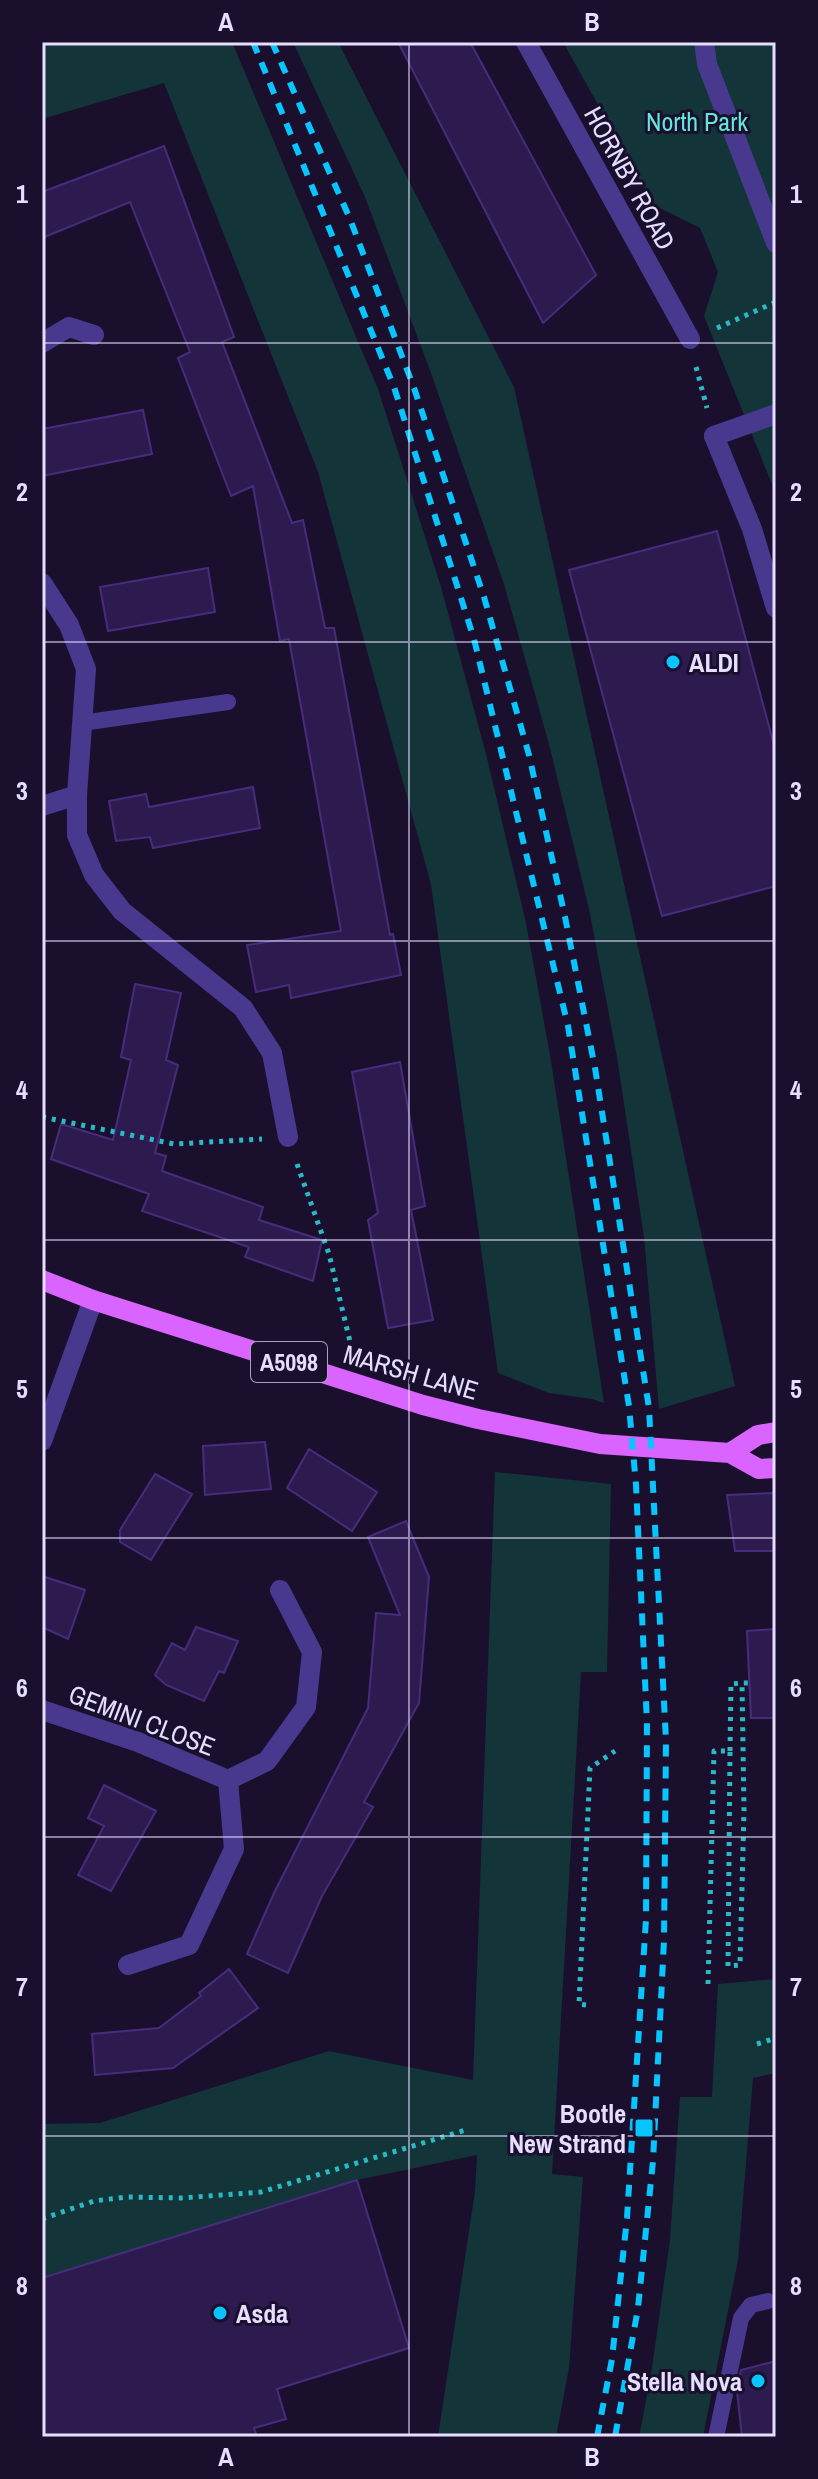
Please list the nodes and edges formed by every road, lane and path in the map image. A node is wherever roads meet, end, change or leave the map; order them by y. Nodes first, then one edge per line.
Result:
1 (526, 42) edge
2 (704, 42) edge
3 (776, 243) edge
4 (776, 302) edge
5 (94, 335) dead end
6 (690, 339) junction
7 (42, 343) edge
8 (776, 414) edge
9 (714, 436) junction
10 (42, 583) edge
11 (776, 608) edge
12 (228, 702) dead end
13 (82, 723) junction
14 (77, 795) junction
15 (42, 806) edge
16 (42, 1117) edge
17 (288, 1137) junction
18 (42, 1280) edge
19 (93, 1300) junction
20 (361, 1385) junction
21 (776, 1432) edge
22 (42, 1441) edge
23 (730, 1453) junction
24 (776, 1468) edge
25 (280, 1590) dead end
26 (42, 1710) edge
27 (615, 1751) dead end
28 (730, 1751) junction
29 (228, 1780) junction
30 (128, 1965) dead end
31 (708, 1984) dead end
32 (586, 2005) dead end
33 (776, 2038) edge
34 (757, 2044) dead end
35 (469, 2129) dead end
36 (42, 2219) edge
37 (768, 2301) dead end
38 (716, 2437) edge

1 - 6 street, HORNBY ROAD
2 - 3 street
4 - 6 path
5 - 7 street
6 - 9 path
8 - 9 street
9 - 11 street
10 - 13 street
12 - 13 lane
13 - 14 street
14 - 15 street
14 - 17 street
16 - 17 path
17 - 20 path
18 - 19 main road, MARSH LANE / A5098
19 - 20 main road, MARSH LANE / A5098
19 - 22 street
20 - 23 main road, MARSH LANE / A5098
21 - 23 main road
23 - 24 main road, MARSH LANE / A5098
25 - 29 street, GEMINI CLOSE
26 - 29 street, GEMINI CLOSE
27 - 32 path
28 - 28 path
28 - 31 path
29 - 30 street
33 - 34 path
35 - 36 path
37 - 38 lane

